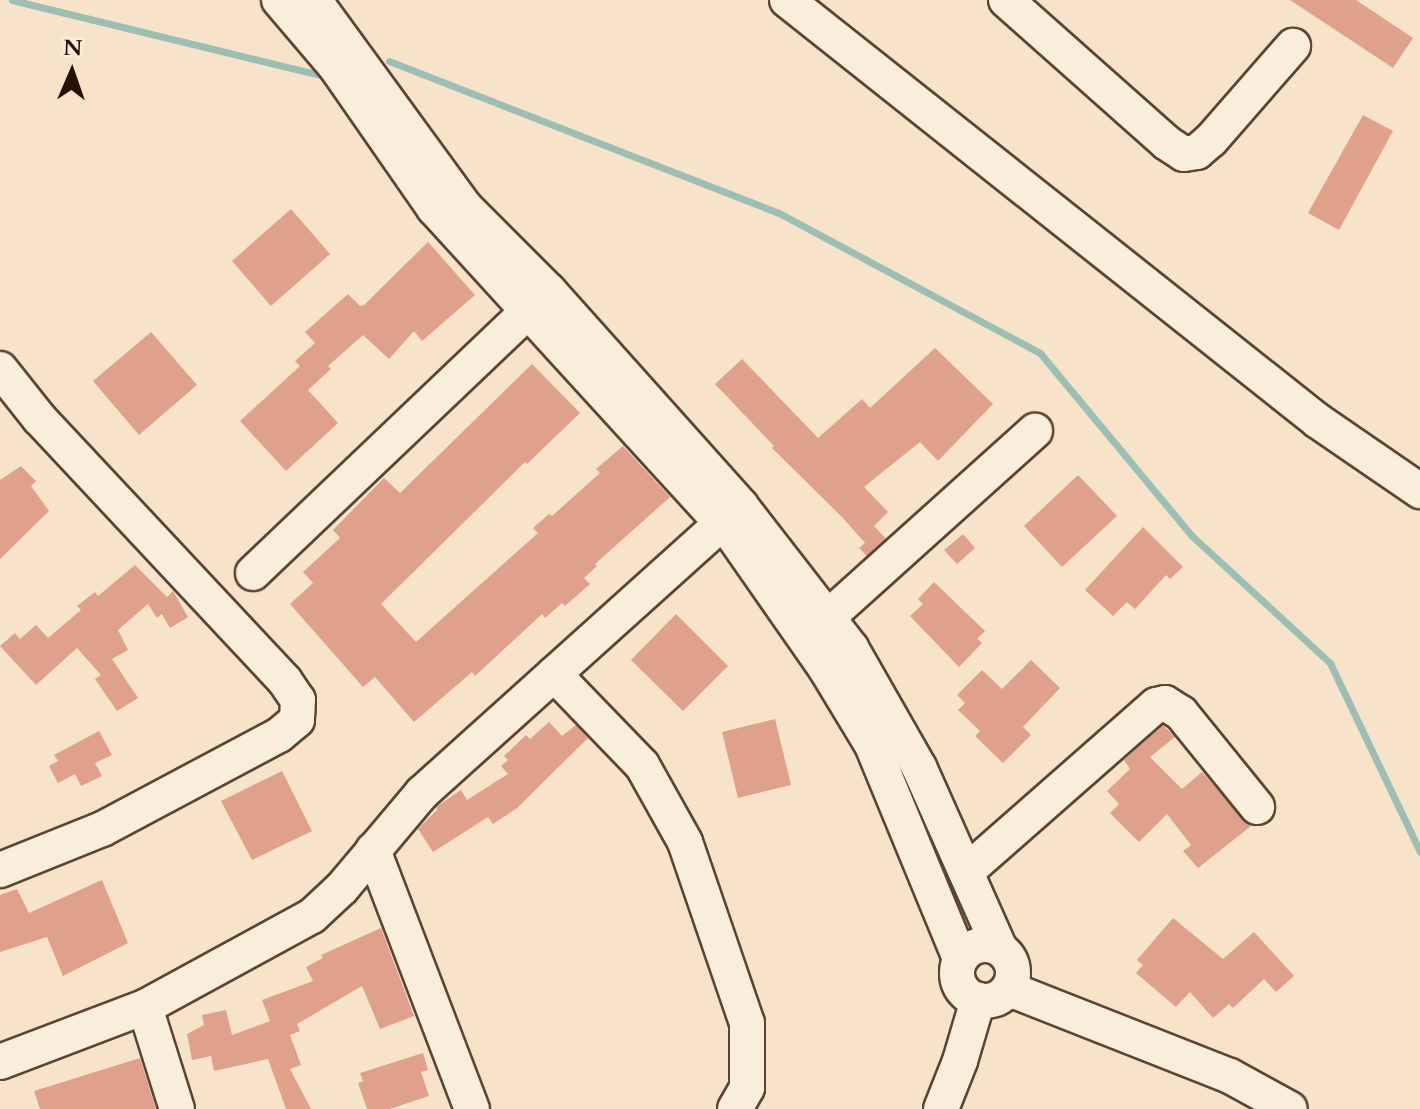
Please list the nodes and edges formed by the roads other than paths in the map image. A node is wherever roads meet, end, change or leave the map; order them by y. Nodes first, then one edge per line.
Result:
1 (279, 0) edge
2 (314, 0) edge
3 (787, 0) edge
4 (1006, 0) edge
5 (1293, 46) dead end
6 (538, 302) junction
7 (0, 369) edge
8 (1035, 431) dead end
9 (1420, 491) edge
10 (731, 515) junction
11 (253, 573) dead end
12 (827, 618) junction
13 (554, 674) junction
14 (1257, 807) dead end
15 (373, 850) junction
16 (6, 857) edge
17 (966, 872) junction
18 (999, 947) junction
19 (960, 959) junction
20 (994, 994) junction
21 (145, 1007) junction
22 (0, 1062) edge
23 (177, 1109) edge
24 (472, 1109) edge
25 (735, 1109) edge
26 (941, 1109) edge
27 (1290, 1109) edge

1 - 6 street
2 - 6 street
3 - 9 street
4 - 5 street
6 - 10 street
6 - 11 street
7 - 16 street
8 - 12 street
10 - 12 street
10 - 13 street
10 - 19 street
12 - 17 street
13 - 15 street
13 - 25 street
14 - 17 street
15 - 21 street
15 - 24 street
17 - 18 street
18 - 19 street
18 - 20 street
19 - 20 street
20 - 26 street
20 - 27 street
21 - 22 street
21 - 23 street

